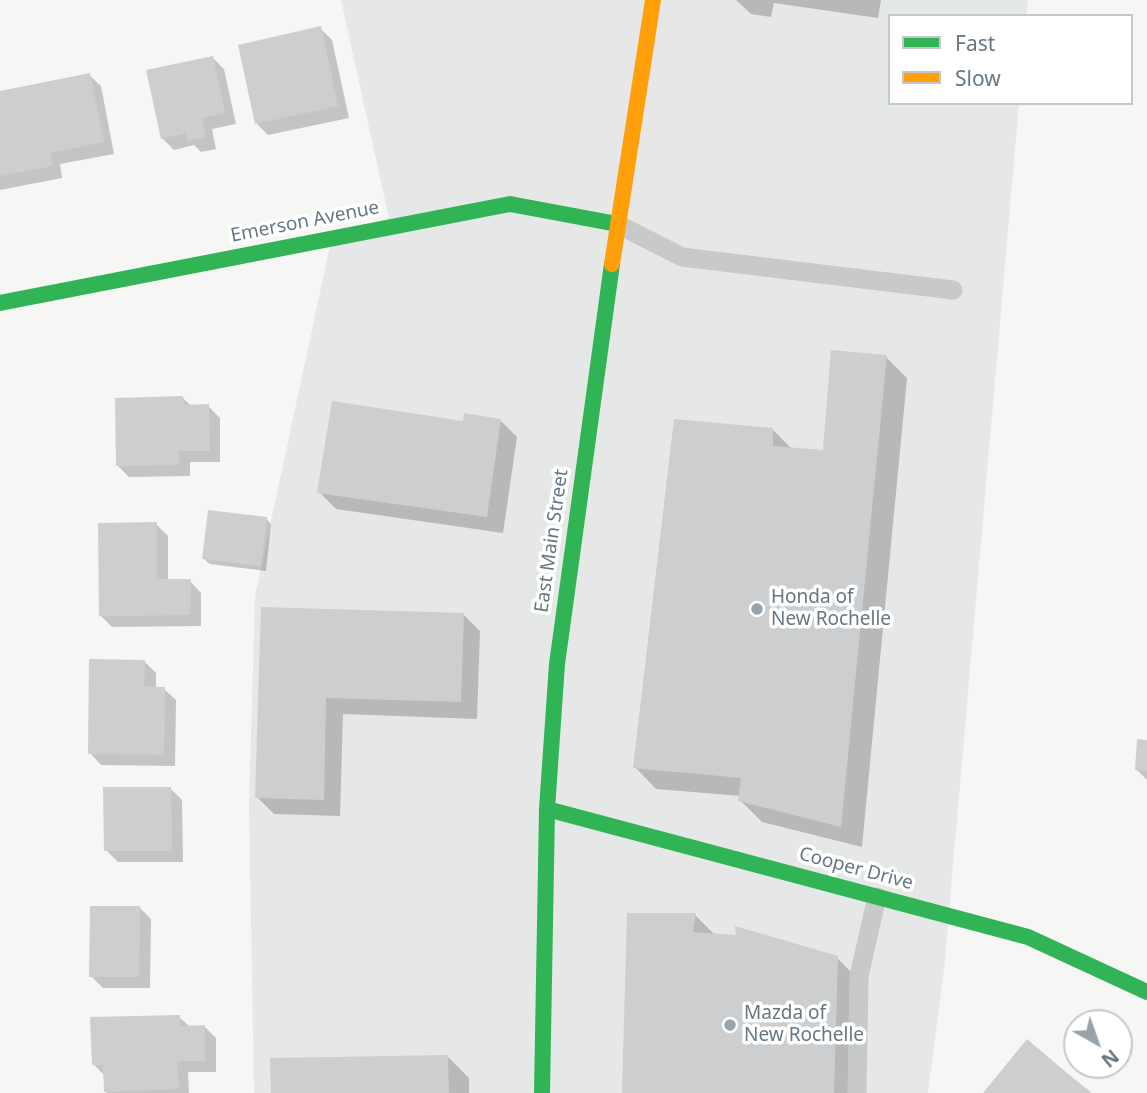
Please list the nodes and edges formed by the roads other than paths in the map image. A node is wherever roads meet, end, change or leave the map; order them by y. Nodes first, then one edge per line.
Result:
1 (653, 0) edge
2 (617, 224) junction
3 (953, 290) dead end
4 (0, 303) edge
5 (547, 809) junction
6 (877, 897) junction
7 (1147, 992) edge
8 (542, 1093) edge
9 (857, 1093) edge

1 - 2 street, East Main Street
2 - 3 lane
2 - 4 street, Emerson Avenue
2 - 5 street, East Main Street
5 - 6 street, Cooper Drive
5 - 8 street, East Main Street
6 - 7 street, Cooper Drive
6 - 9 lane

